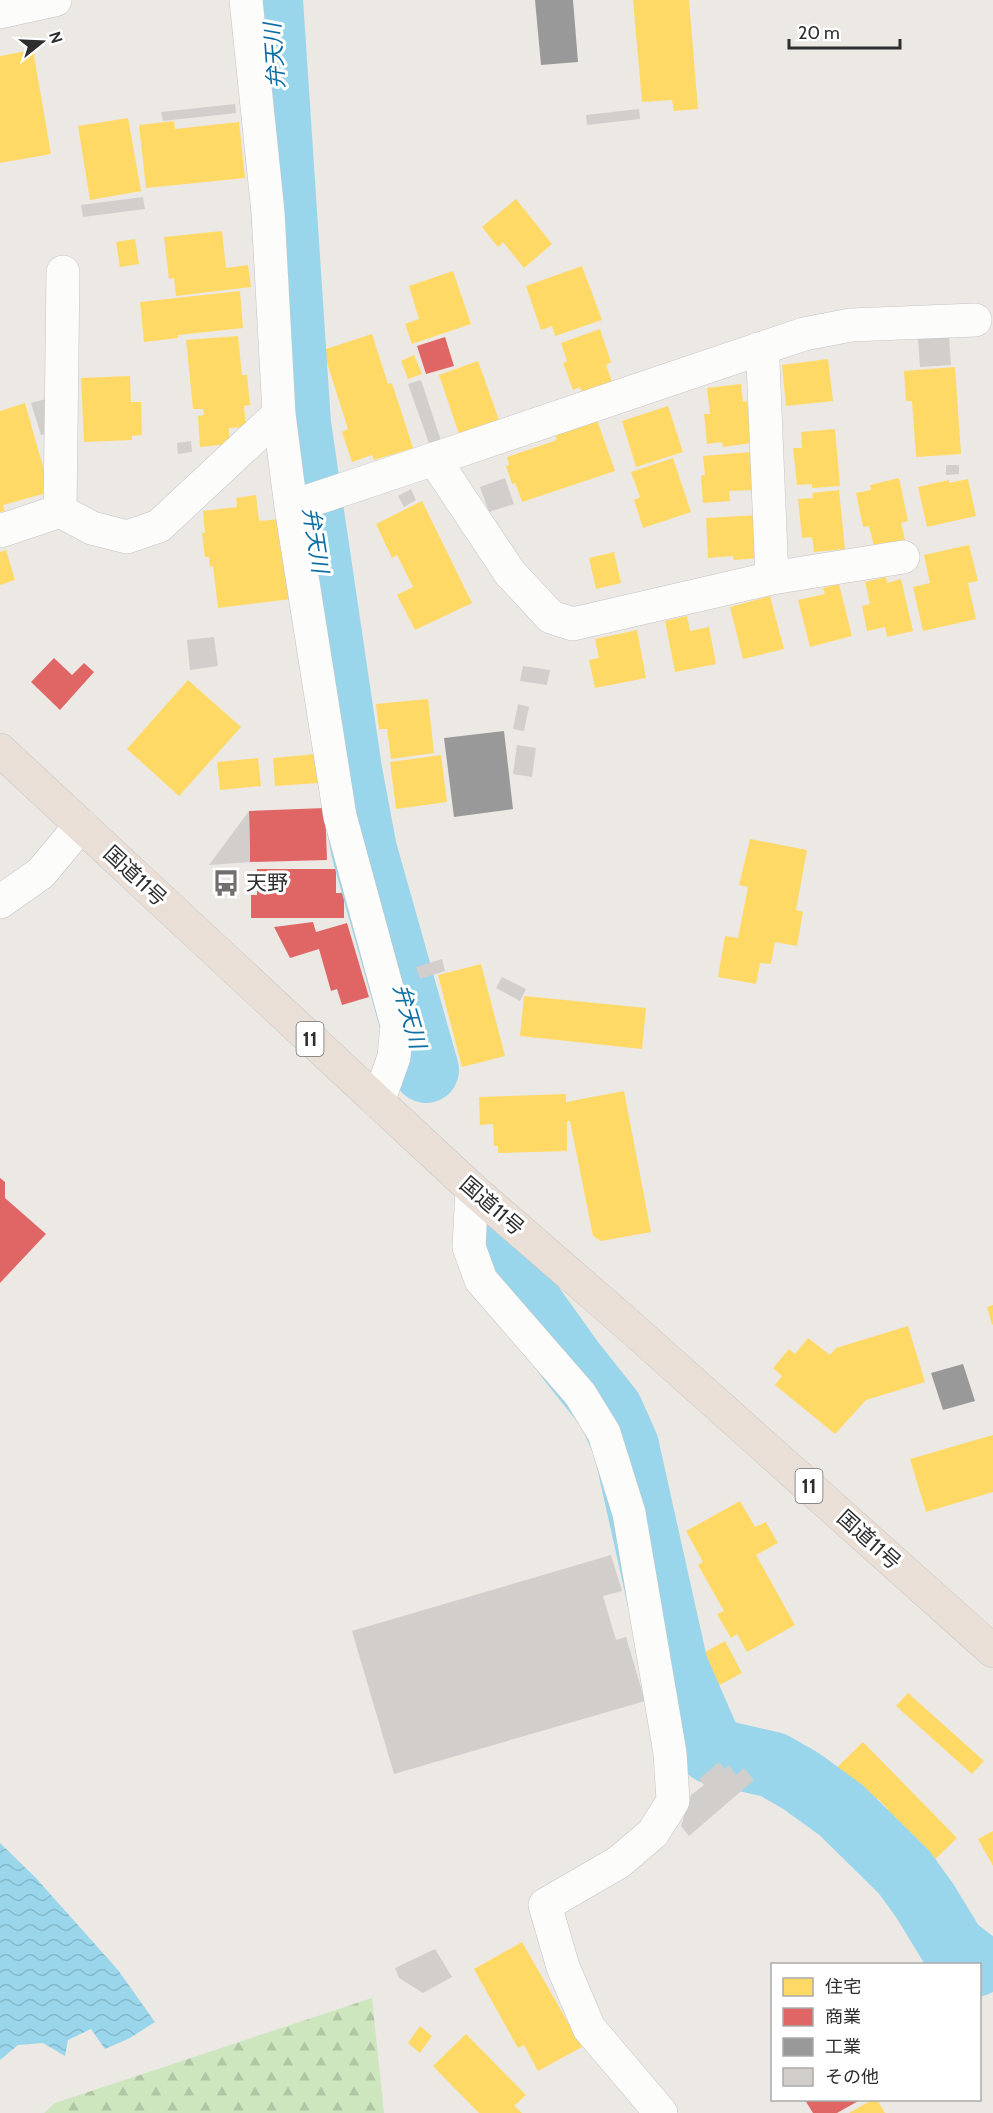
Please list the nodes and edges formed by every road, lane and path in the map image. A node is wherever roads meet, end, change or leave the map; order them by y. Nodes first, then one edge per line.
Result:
1 (55, 0) edge
2 (246, 0) edge
3 (0, 12) edge
4 (63, 272) dead end
5 (975, 320) dead end
6 (758, 349) junction
7 (279, 414) junction
8 (434, 459) junction
9 (291, 507) junction
10 (60, 512) junction
11 (0, 531) edge
12 (903, 557) dead end
13 (772, 578) junction
14 (0, 750) edge
15 (81, 825) junction
16 (0, 902) edge
17 (378, 1102) junction
18 (472, 1189) junction
19 (993, 1651) edge
20 (662, 2113) edge

1 - 3 street
2 - 7 street
4 - 10 street
5 - 6 street
6 - 8 street
6 - 13 street
7 - 9 street
7 - 10 street
8 - 9 street
8 - 13 street
9 - 17 street
10 - 11 street
12 - 13 street
14 - 15 highway, 国道11号 / 11
15 - 16 street
15 - 17 highway, 国道11号 / 11
17 - 18 highway, 国道11号 / 11
18 - 19 highway, 国道11号 / 11
18 - 20 street

